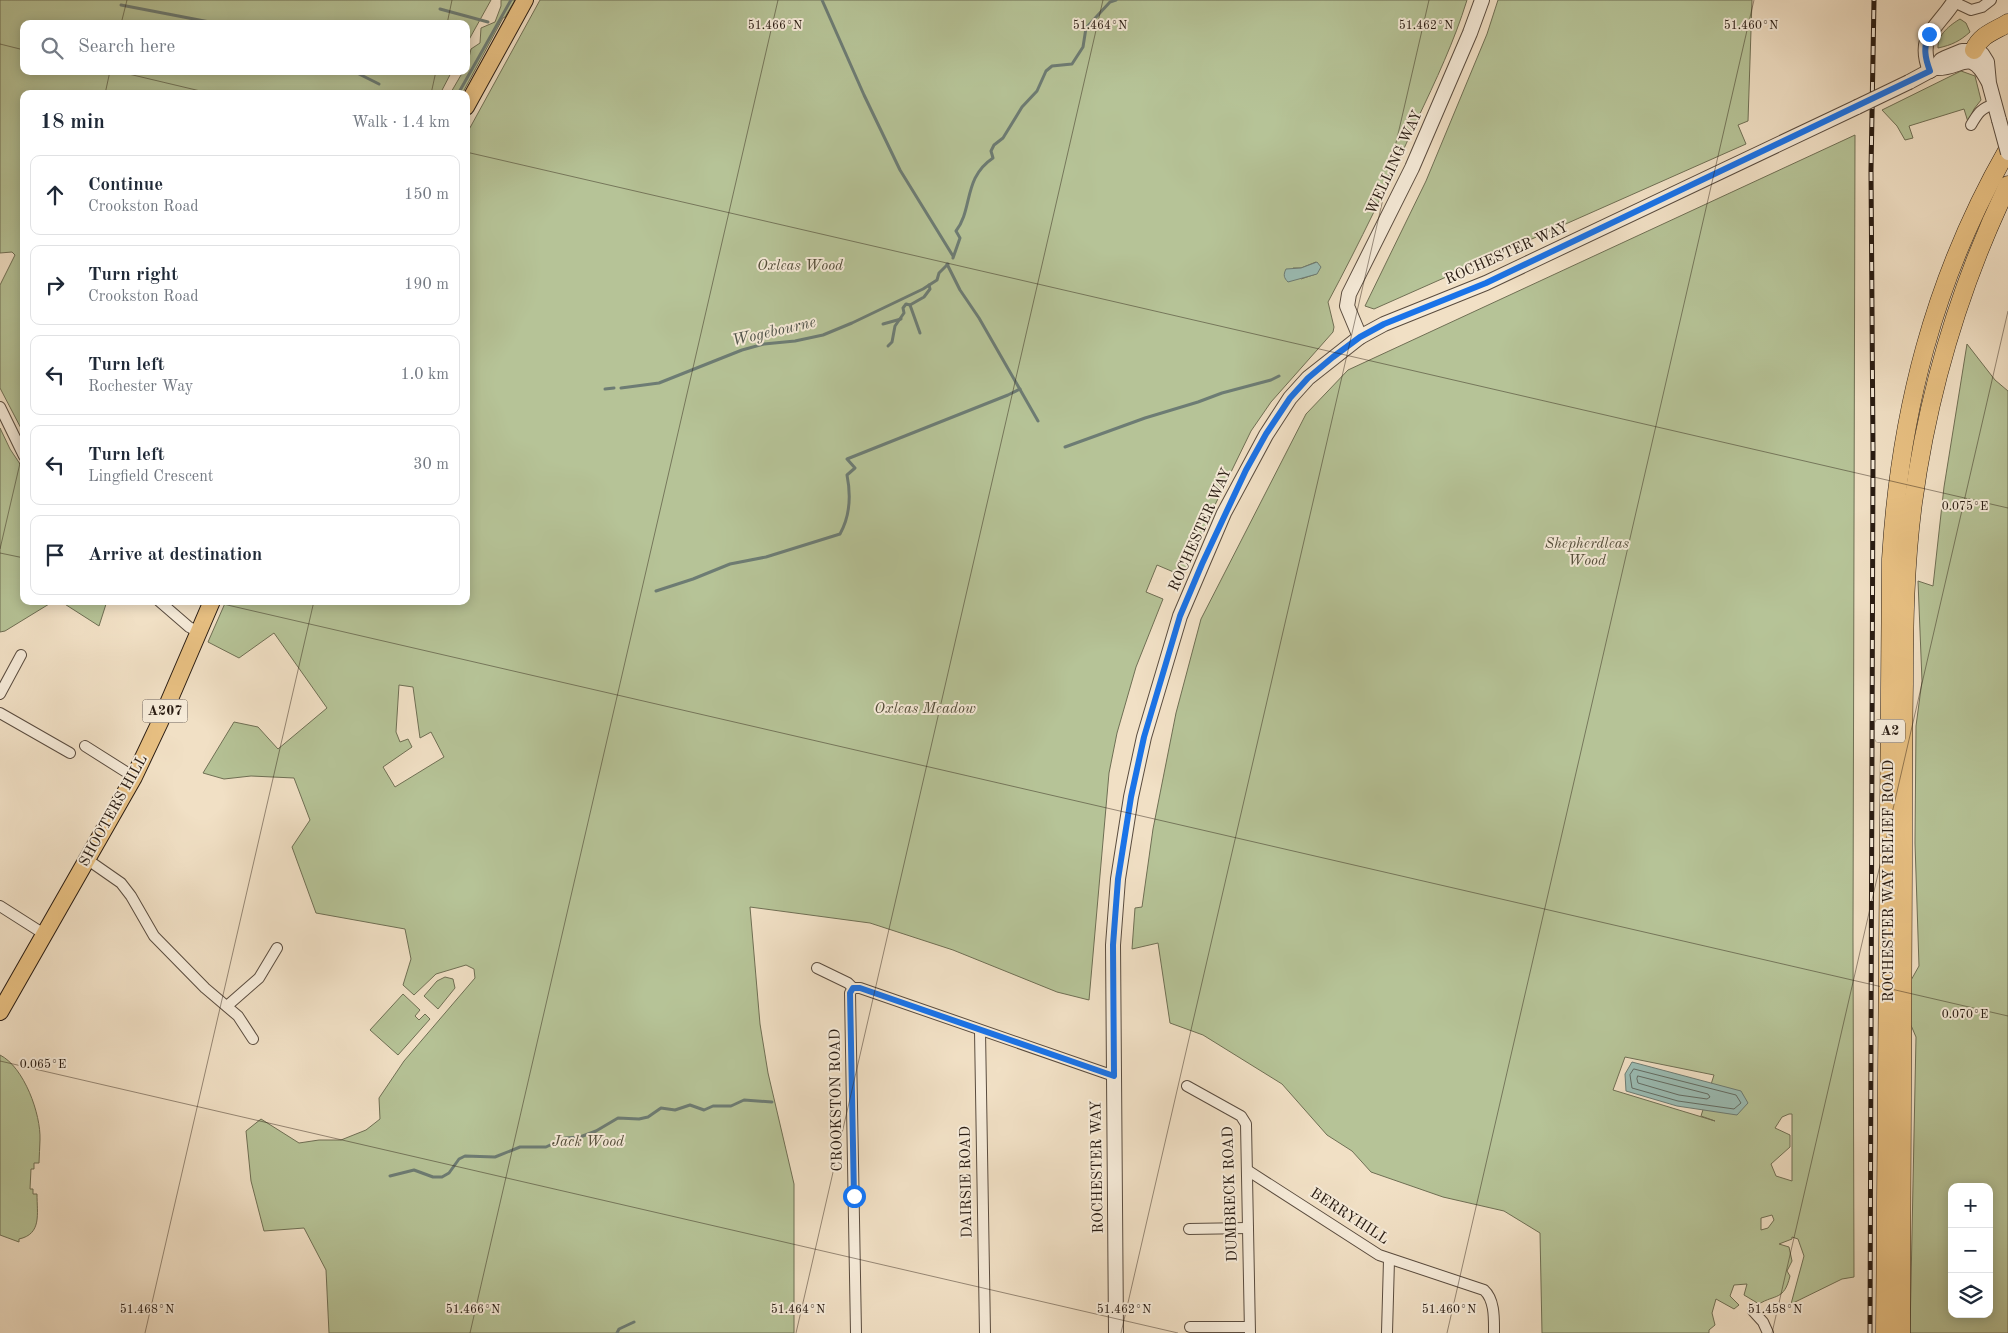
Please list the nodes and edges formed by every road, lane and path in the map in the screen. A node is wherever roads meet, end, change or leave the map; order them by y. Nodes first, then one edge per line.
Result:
1 (525, 0) edge
2 (1482, 0) edge
3 (1991, 0) edge
4 (1955, 1) edge
5 (2008, 23) edge
6 (1978, 44) junction
7 (1933, 70) junction
8 (1989, 83) junction
9 (470, 100) edge
10 (1995, 104) junction
11 (1971, 125) dead end
12 (2008, 151) edge
13 (2008, 184) edge
14 (1360, 337) junction
15 (0, 407) edge
16 (20, 448) edge
17 (164, 605) edge
18 (210, 605) edge
19 (199, 632) junction
20 (21, 656) dead end
21 (0, 694) edge
22 (0, 713) edge
23 (85, 746) dead end
24 (70, 753) dead end
25 (134, 777) junction
26 (88, 860) junction
27 (0, 906) edge
28 (44, 934) junction
29 (277, 948) dead end
30 (817, 968) dead end
31 (853, 988) junction
32 (227, 1006) junction
33 (0, 1012) edge
34 (980, 1031) junction
35 (253, 1039) dead end
36 (1114, 1076) junction
37 (1187, 1086) dead end
38 (1247, 1170) junction
39 (1248, 1228) junction
40 (1188, 1229) dead end
41 (1389, 1260) junction
42 (1753, 1311) dead end
43 (1190, 1327) dead end
44 (1250, 1330) edge
45 (856, 1333) edge
46 (985, 1333) edge
47 (1116, 1333) edge
48 (1387, 1333) edge
49 (1494, 1333) edge
50 (1768, 1333) edge
51 (1885, 1333) edge
52 (1901, 1333) edge

1 - 9 main road
2 - 14 street, WELLING WAY
3 - 4 street
4 - 7 street
5 - 6 highway
6 - 7 street, ROCHESTER WAY
6 - 8 street
7 - 8 street
7 - 14 street, ROCHESTER WAY, bridge
8 - 10 street
10 - 11 street
10 - 12 street, bridge
12 - 51 highway, ROCHESTER WAY RELIEF ROAD / A2
13 - 52 highway, ROCHESTER WAY RELIEF ROAD / A2
14 - 36 street, ROCHESTER WAY
15 - 16 street
17 - 19 street
18 - 19 main road, SHOOTERS HILL / A207
19 - 25 main road, SHOOTERS HILL / A207
20 - 21 street
22 - 24 street
23 - 25 street
25 - 26 main road, SHOOTERS HILL / A207
26 - 28 main road, SHOOTERS HILL / A207
26 - 32 street
27 - 28 street
28 - 33 main road, SHOOTERS HILL / A207
29 - 32 street
30 - 31 street
31 - 34 street
31 - 45 street, CROOKSTON ROAD
32 - 35 street
34 - 36 street
34 - 46 street, DAIRSIE ROAD
36 - 47 street, ROCHESTER WAY
37 - 38 street, DUMBRECK ROAD
38 - 39 street, DUMBRECK ROAD
38 - 41 street, BERRYHILL
39 - 40 street
39 - 44 street, DUMBRECK ROAD
41 - 48 street
41 - 49 street, BERRYHILL
42 - 50 street
43 - 44 street

